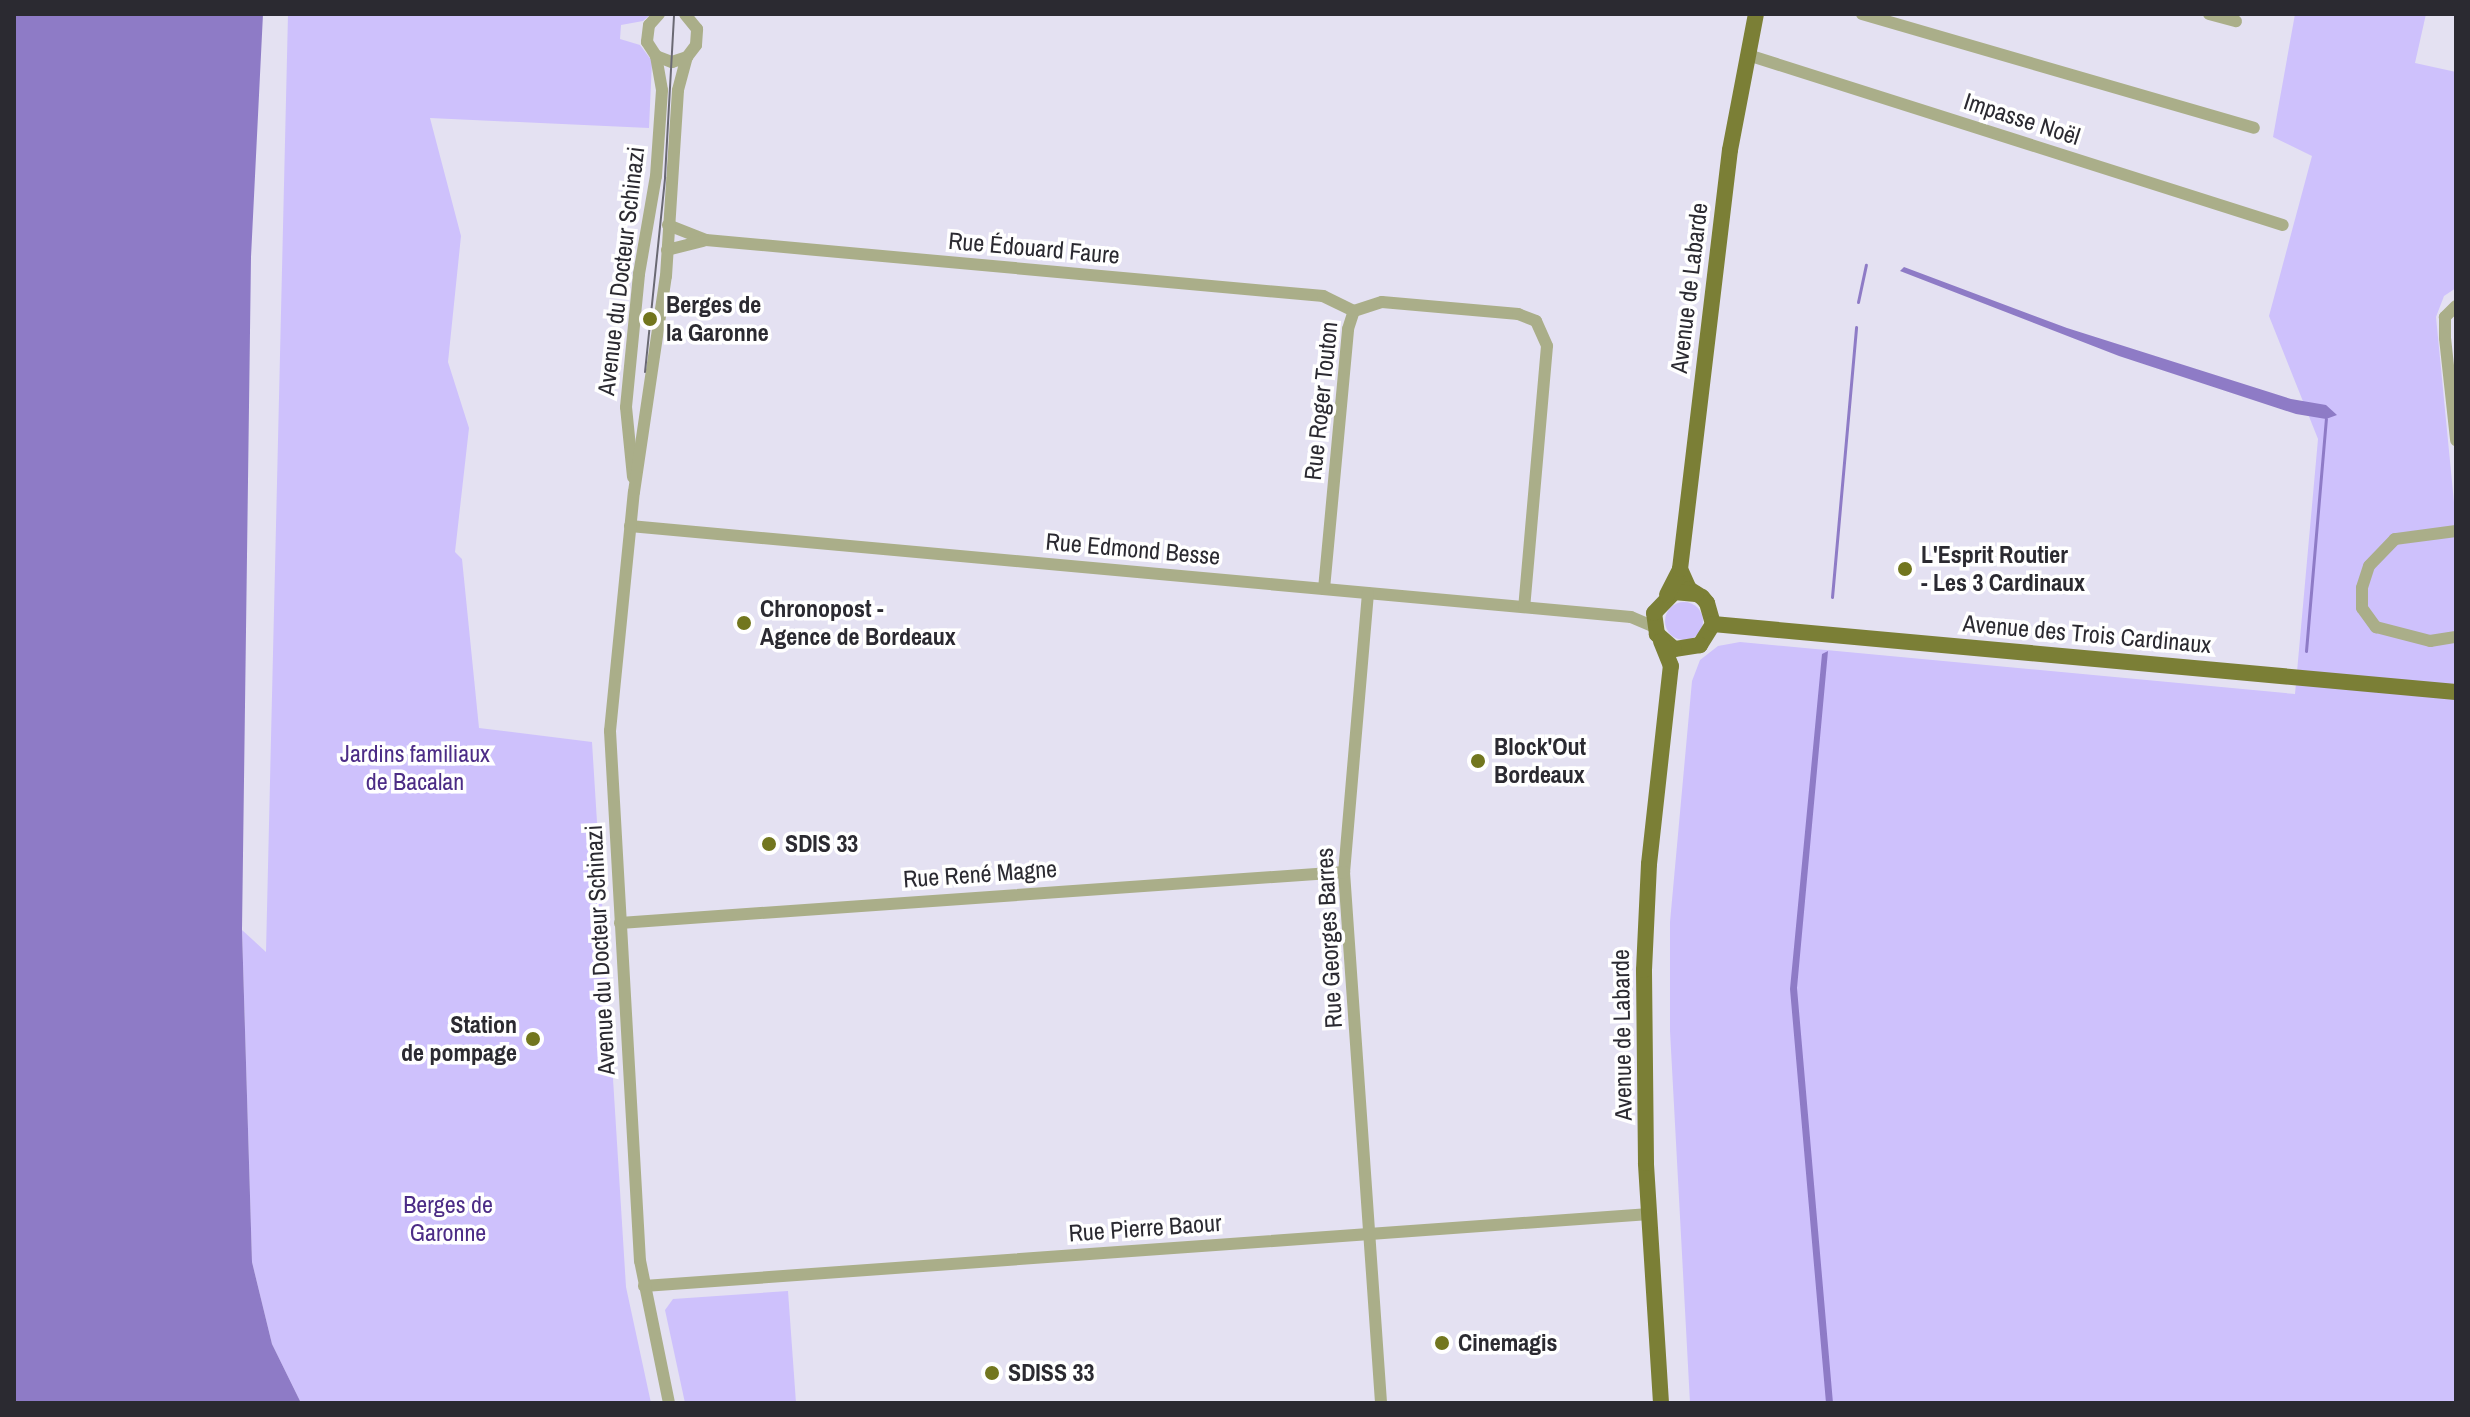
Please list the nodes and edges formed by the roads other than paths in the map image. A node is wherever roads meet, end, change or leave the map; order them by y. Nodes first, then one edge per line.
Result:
1 (659, 14) edge
2 (1756, 14) edge
3 (1862, 14) edge
4 (2209, 14) edge
5 (687, 15) edge
6 (2236, 21) dead end
7 (1748, 55) junction
8 (656, 56) junction
9 (687, 57) junction
10 (2254, 128) dead end
11 (668, 225) junction
12 (2283, 225) dead end
13 (706, 240) junction
14 (667, 250) junction
15 (2456, 306) edge
16 (1354, 311) junction
17 (2456, 440) edge
18 (634, 492) junction
19 (630, 526) junction
20 (2456, 531) edge
21 (1680, 569) junction
22 (1324, 589) junction
23 (1368, 593) junction
24 (1696, 594) junction
25 (1662, 600) junction
26 (1524, 607) junction
27 (1631, 617) junction
28 (1713, 624) junction
29 (1658, 634) junction
30 (2456, 637) edge
31 (1689, 650) junction
32 (1671, 666) junction
33 (2456, 692) edge
34 (1344, 872) junction
35 (620, 923) junction
36 (1649, 1214) junction
37 (1369, 1234) junction
38 (644, 1286) junction
39 (669, 1403) edge
40 (1381, 1403) edge
41 (1661, 1403) edge

1 - 8 street, Avenue du Docteur Schinazi
2 - 7 main road, Avenue de Labarde
3 - 10 street
4 - 6 street
5 - 9 street, Avenue du Docteur Schinazi
7 - 12 street, Impasse Noël
7 - 21 main road, Avenue de Labarde
8 - 9 street
8 - 18 street, Avenue du Docteur Schinazi
9 - 11 street, Avenue du Docteur Schinazi
11 - 13 street, Rue Édouard Faure
11 - 14 street, Avenue du Docteur Schinazi
13 - 14 street, Rue Édouard Faure
13 - 16 street, Rue Édouard Faure
14 - 18 street, Avenue du Docteur Schinazi
15 - 17 street
16 - 22 street, Rue Roger Touton
16 - 26 street, Rue Roger Touton
18 - 19 street, Avenue du Docteur Schinazi
19 - 22 street, Rue Edmond Besse
19 - 35 street, Avenue du Docteur Schinazi
20 - 30 street
21 - 24 main road
21 - 25 main road, Avenue de Labarde
22 - 23 street, Rue Edmond Besse
23 - 26 street, Rue Edmond Besse
23 - 34 street, Rue Georges Barres
24 - 25 main road
24 - 28 main road
25 - 27 street, Rue Edmond Besse
25 - 29 main road
26 - 27 street, Rue Edmond Besse
27 - 29 street, Rue Edmond Besse
28 - 31 main road
28 - 33 main road, Avenue des Trois Cardinaux
29 - 31 main road
29 - 32 main road, Avenue de Labarde
31 - 32 main road
32 - 36 main road, Avenue de Labarde
34 - 35 street, Rue René Magne
34 - 37 street, Rue Georges Barres
35 - 38 street, Avenue du Docteur Schinazi
36 - 37 street, Rue Pierre Baour
36 - 41 main road, Avenue de Labarde
37 - 38 street, Rue Pierre Baour
37 - 40 street, Rue Georges Barres
38 - 39 street, Avenue du Docteur Schinazi

